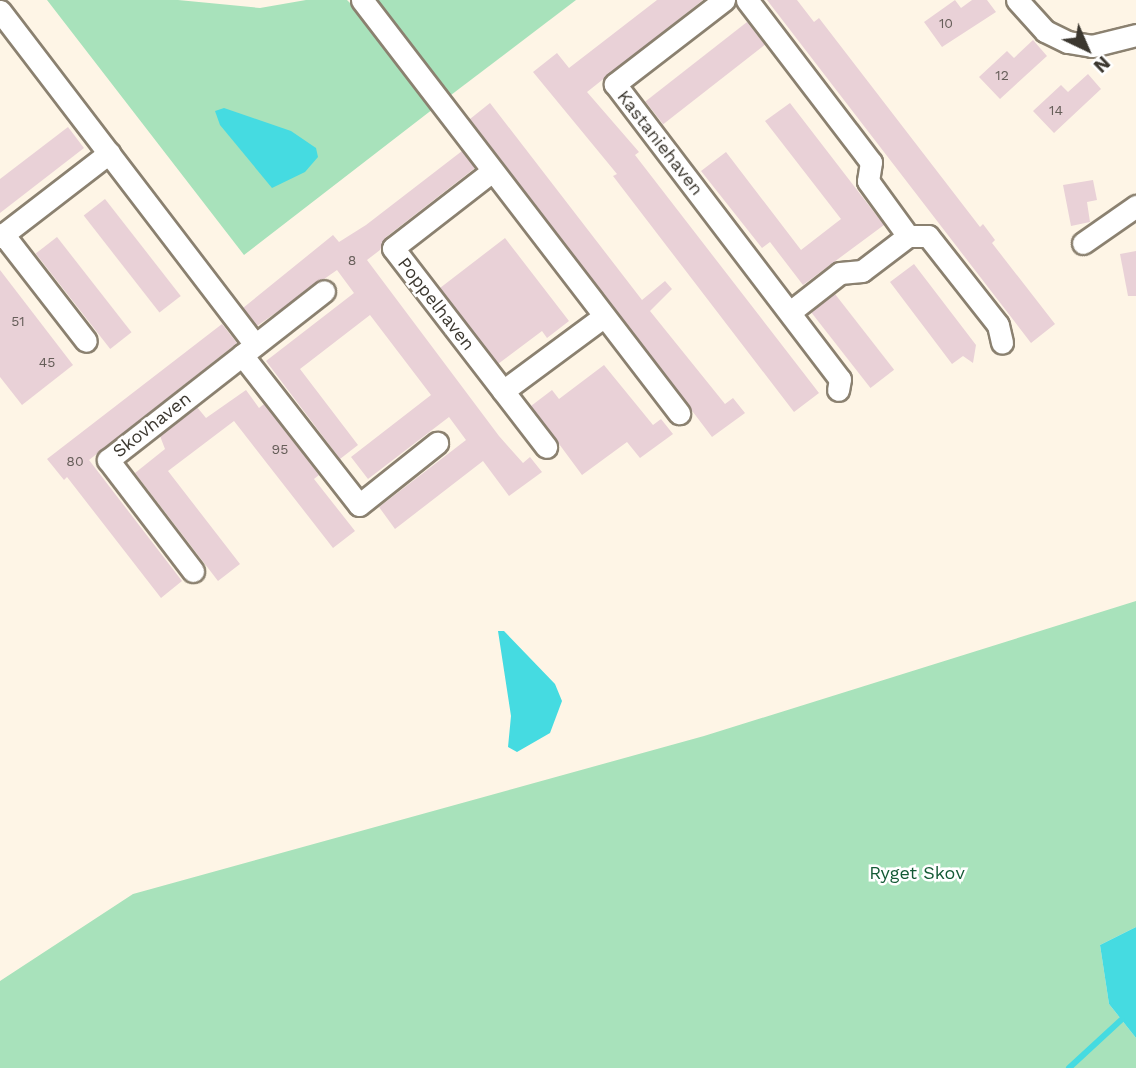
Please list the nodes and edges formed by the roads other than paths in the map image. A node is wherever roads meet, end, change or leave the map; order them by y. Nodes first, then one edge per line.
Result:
1 (362, 0) edge
2 (724, 0) edge
3 (747, 0) edge
4 (1017, 0) edge
5 (0, 11) edge
6 (1136, 35) edge
7 (108, 153) junction
8 (491, 172) junction
9 (1136, 206) edge
10 (2, 235) edge
11 (908, 236) junction
12 (1083, 243) dead end
13 (324, 291) dead end
14 (790, 312) junction
15 (603, 317) junction
16 (86, 341) dead end
17 (1002, 343) dead end
18 (248, 350) junction
19 (838, 390) dead end
20 (503, 391) junction
21 (679, 413) dead end
22 (437, 443) dead end
23 (546, 447) dead end
24 (193, 571) dead end

1 - 8 street
2 - 14 street, Kastaniehaven
3 - 11 street
4 - 6 street
5 - 7 street
7 - 10 street
7 - 18 street
8 - 15 street
8 - 20 street, Poppelhaven
9 - 12 street
10 - 16 street
11 - 14 street
11 - 17 street
13 - 18 street, Skovhaven
14 - 19 street, Kastaniehaven
15 - 20 street
15 - 21 street
18 - 22 street
18 - 24 street, Skovhaven
20 - 23 street, Poppelhaven

